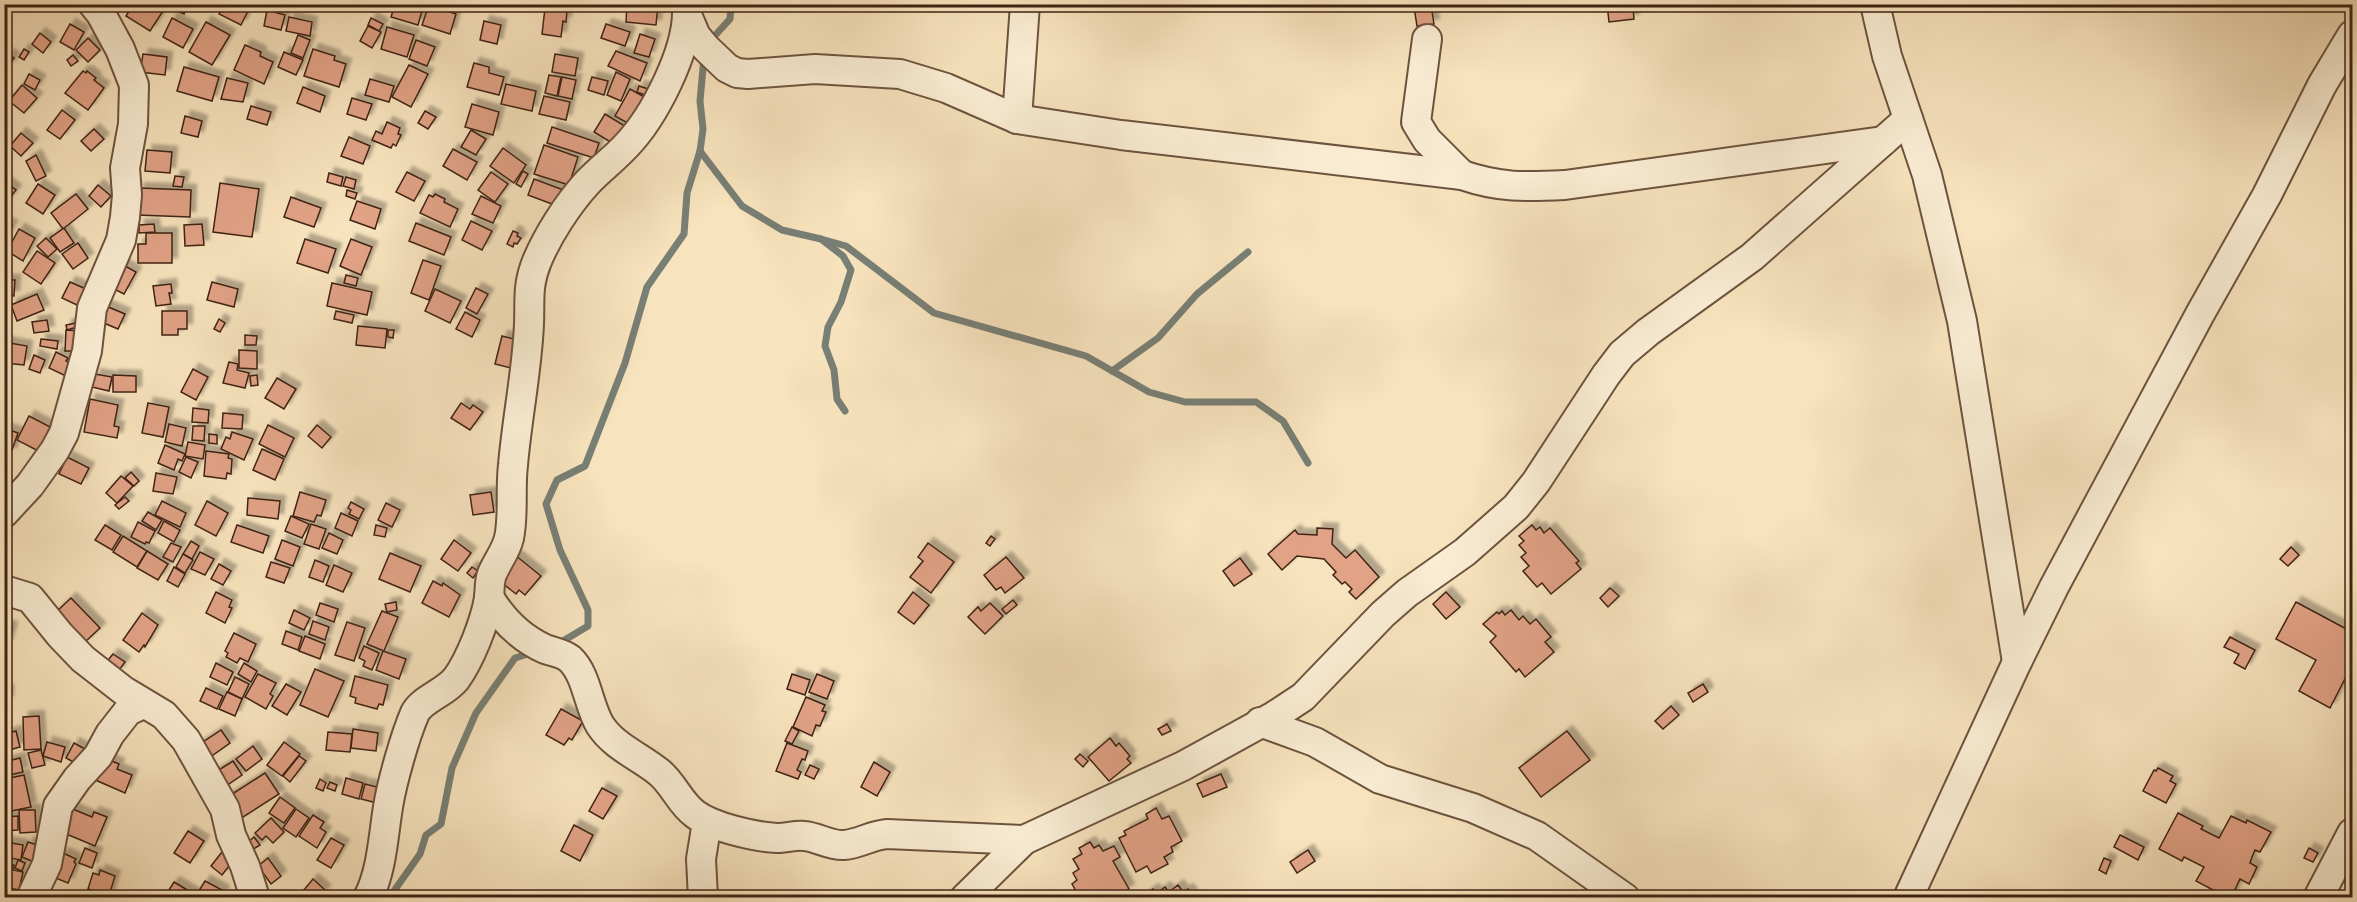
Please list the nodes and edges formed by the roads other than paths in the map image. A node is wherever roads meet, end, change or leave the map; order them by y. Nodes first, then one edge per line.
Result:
1 (1025, 4) edge
2 (1875, 4) edge
3 (102, 8) edge
4 (687, 10) edge
5 (2352, 35) edge
6 (1427, 39) dead end
7 (1017, 119) junction
8 (1908, 119) junction
9 (1883, 141) junction
10 (1462, 175) junction
11 (4, 513) edge
12 (4, 590) edge
13 (489, 597) junction
14 (2017, 662) junction
15 (143, 704) junction
16 (1260, 722) junction
17 (707, 822) junction
18 (2352, 833) edge
19 (1024, 840) junction
20 (30, 897) edge
21 (255, 897) edge
22 (368, 897) edge
23 (703, 897) edge
24 (965, 897) edge
25 (1626, 897) edge
26 (1908, 897) edge
27 (2318, 897) edge

1 - 7 street
2 - 8 street
3 - 11 street
4 - 7 street
4 - 13 street
5 - 14 street
6 - 10 street
7 - 10 street
8 - 9 street
8 - 14 street
9 - 10 street
9 - 16 street
12 - 15 street
13 - 17 street
13 - 22 street
14 - 26 street
15 - 20 street
15 - 21 street
16 - 19 street
16 - 25 street
17 - 19 street
17 - 23 street
18 - 27 street
19 - 24 street

